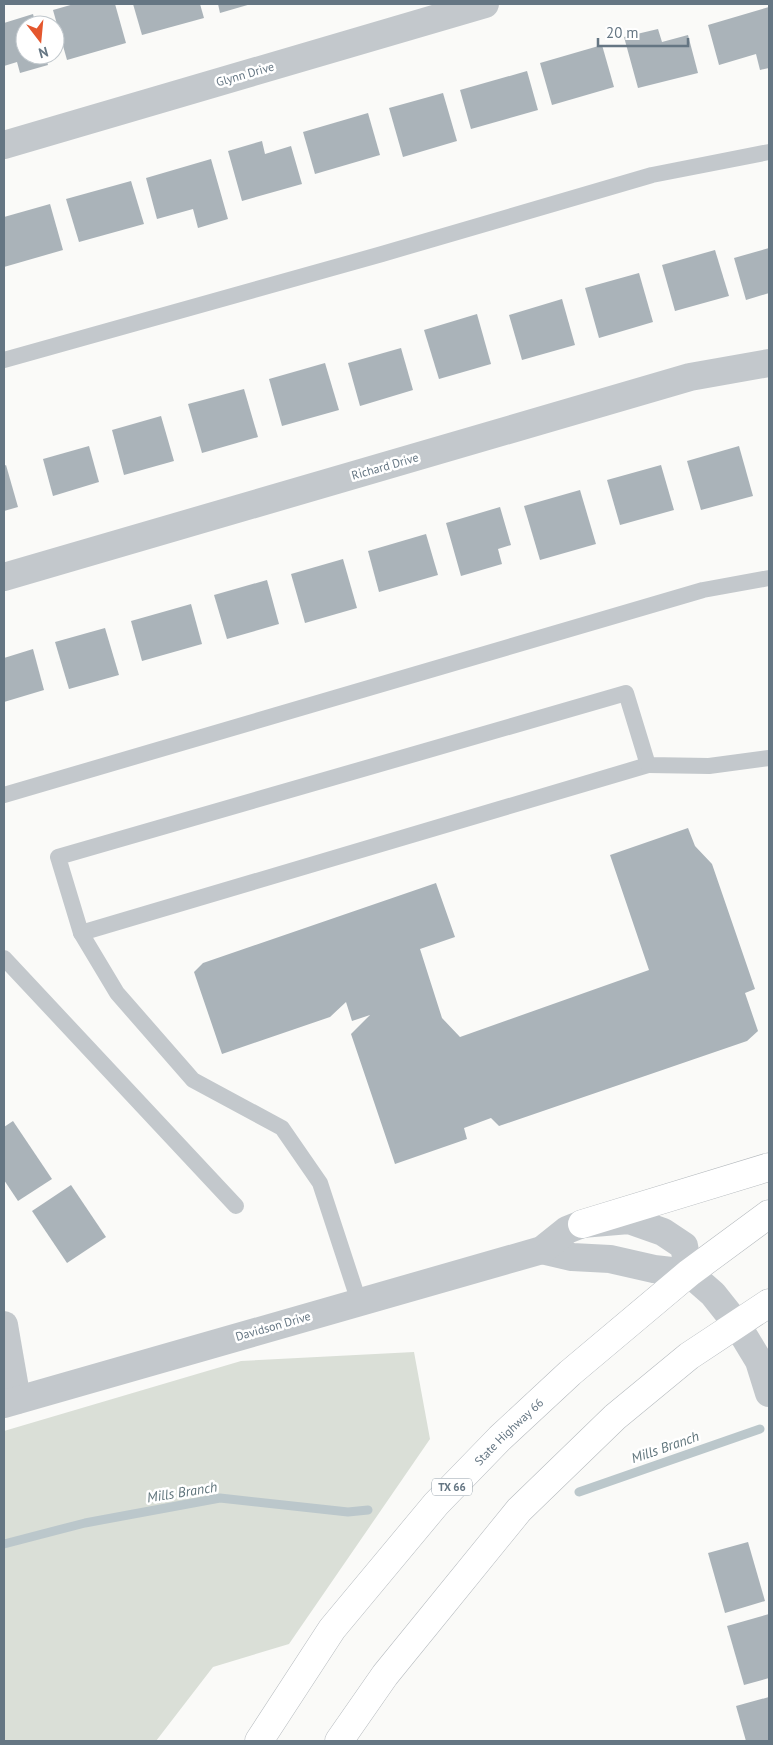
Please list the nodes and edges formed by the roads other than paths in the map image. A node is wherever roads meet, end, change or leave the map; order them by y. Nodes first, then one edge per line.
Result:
1 (485, 4) edge
2 (4, 145) edge
3 (769, 152) edge
4 (4, 360) edge
5 (769, 363) edge
6 (4, 577) edge
7 (769, 578) edge
8 (769, 758) edge
9 (648, 765) junction
10 (4, 796) edge
11 (81, 932) junction
12 (4, 958) edge
13 (769, 1167) edge
14 (236, 1206) dead end
15 (769, 1214) edge
16 (582, 1224) junction
17 (542, 1250) junction
18 (689, 1273) junction
19 (359, 1302) junction
20 (769, 1303) edge
21 (736, 1323) junction
22 (4, 1325) edge
23 (769, 1393) edge
24 (10, 1402) edge
25 (259, 1741) edge
26 (338, 1741) edge

1 - 2 street, Glynn Drive
3 - 4 lane
5 - 6 street, Richard Drive
7 - 10 lane
8 - 9 lane
9 - 11 lane
9 - 11 lane
11 - 19 lane
12 - 14 lane
13 - 16 main road
15 - 18 main road, State Highway 66 / TX 66
16 - 17 street, Davidson Drive
16 - 18 street, Davidson Drive
17 - 18 street, Davidson Drive
17 - 19 street, Davidson Drive
18 - 21 street
18 - 25 main road, State Highway 66 / TX 66
19 - 24 street, Davidson Drive
20 - 21 main road
21 - 23 street
21 - 26 main road
22 - 24 street

